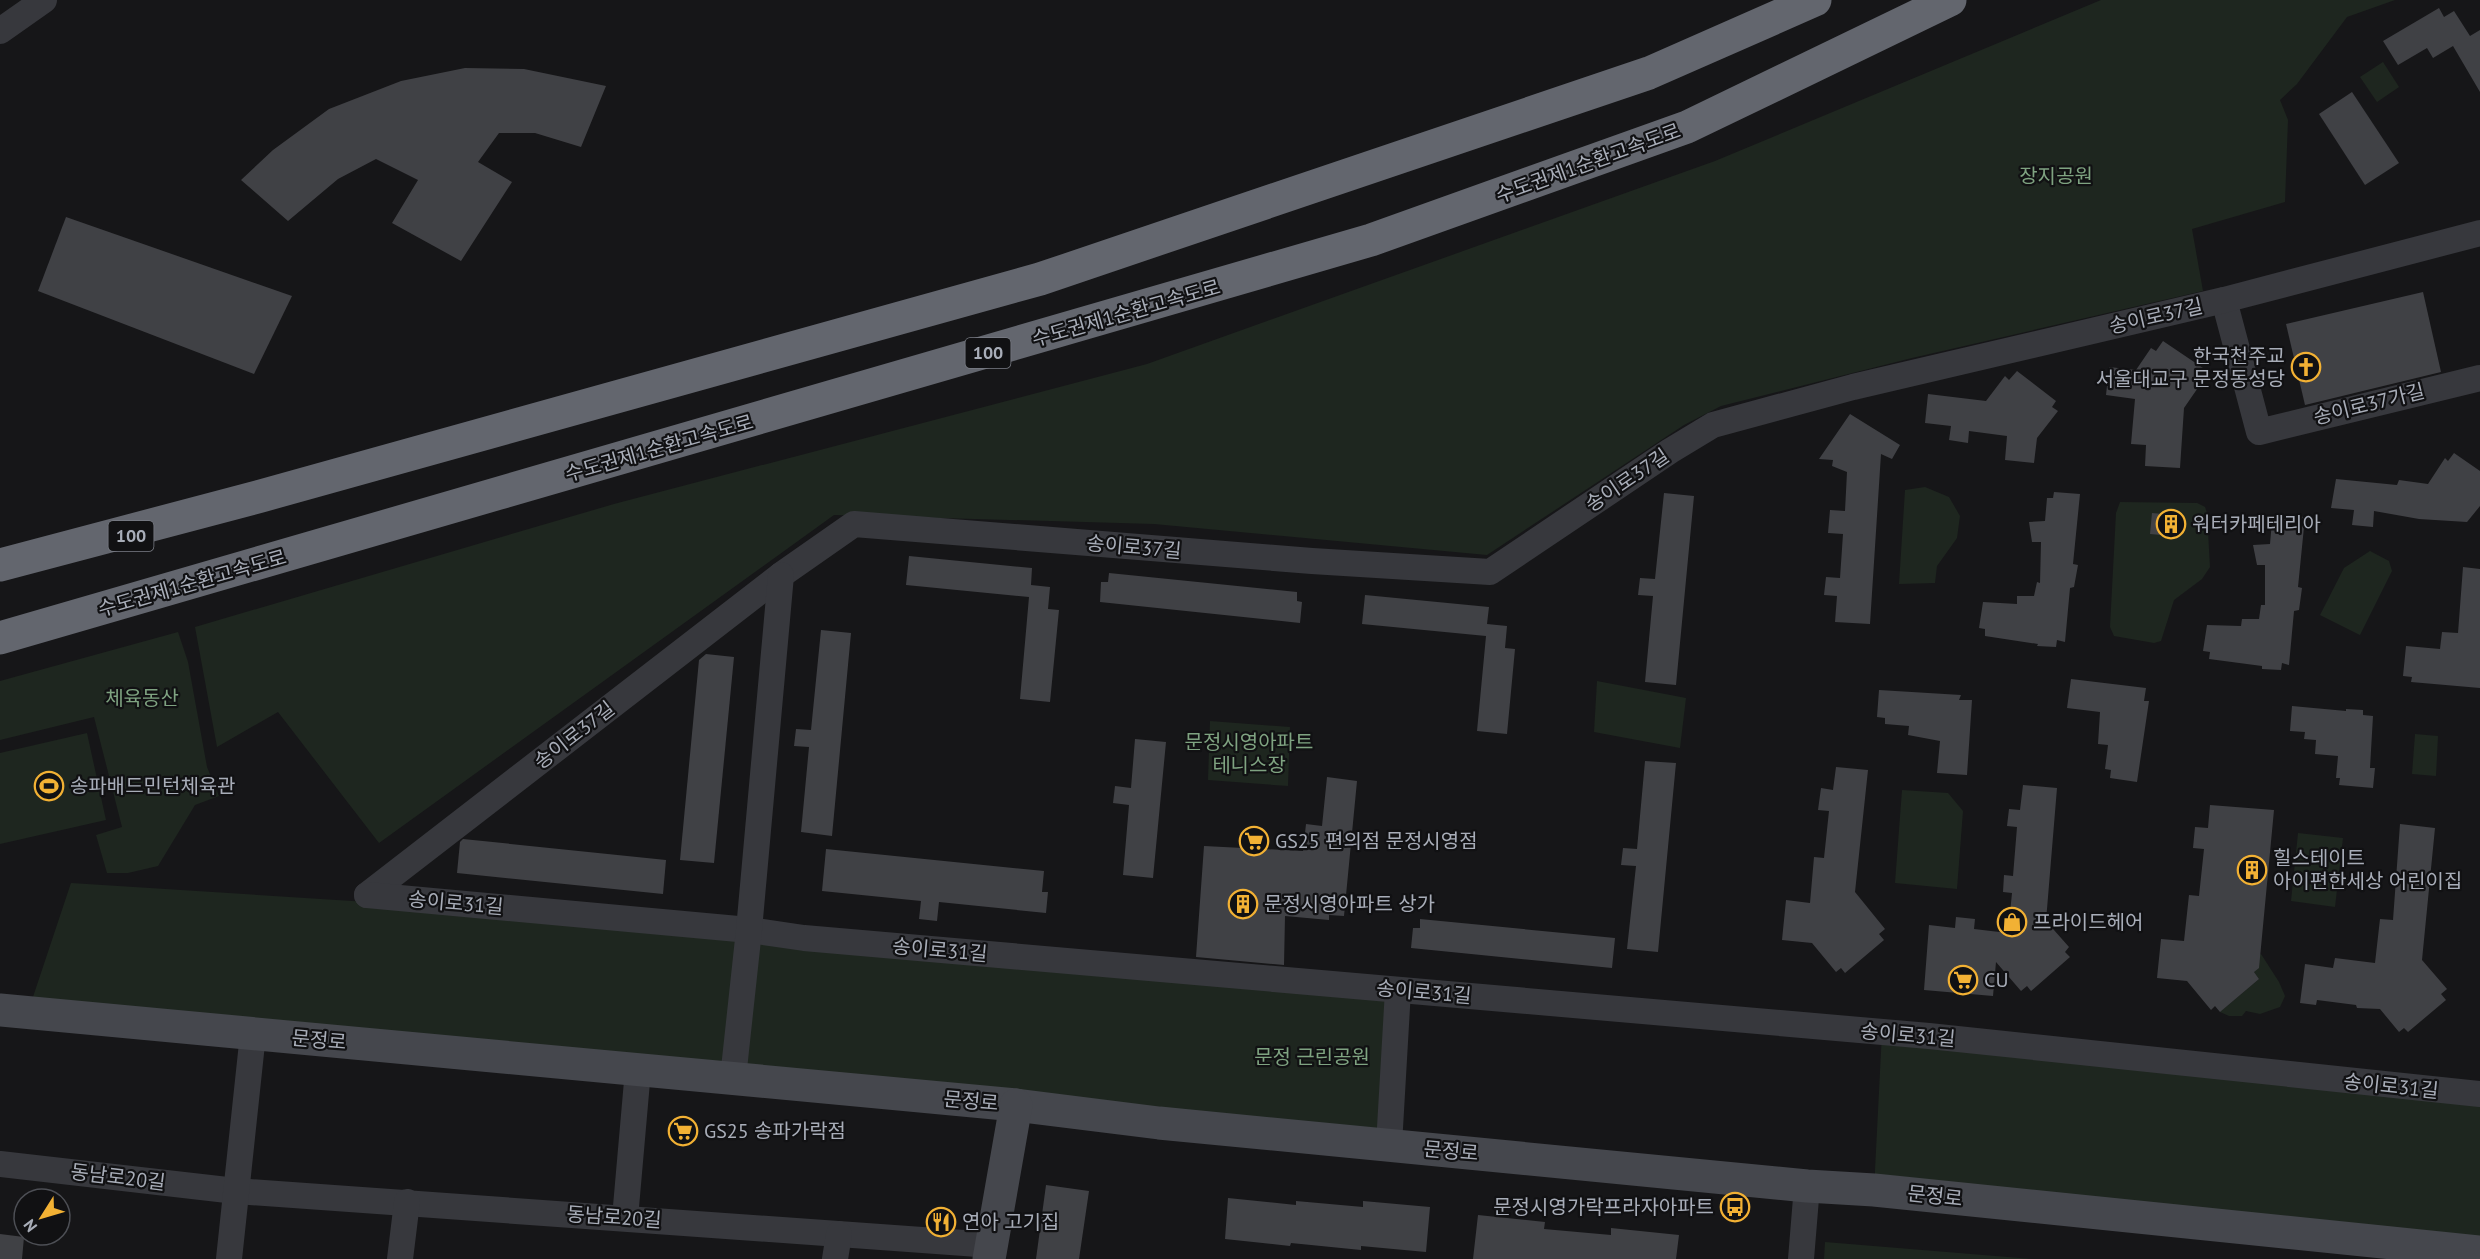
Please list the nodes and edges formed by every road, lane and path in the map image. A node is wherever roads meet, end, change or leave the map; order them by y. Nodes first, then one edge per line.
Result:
1 (44, 0) edge
2 (1815, 0) edge
3 (1950, 0) edge
4 (0, 31) edge
5 (2480, 233) edge
6 (2224, 300) junction
7 (2480, 378) edge
8 (261, 496) junction
9 (0, 565) edge
10 (781, 575) junction
11 (0, 577) edge
12 (0, 638) edge
13 (367, 895) joint
14 (749, 930) junction
15 (1398, 990) junction
16 (0, 1010) edge
17 (253, 1034) junction
18 (638, 1070) junction
19 (733, 1078) junction
20 (2480, 1094) edge
21 (1016, 1105) junction
22 (1389, 1145) junction
23 (0, 1164) edge
24 (1807, 1186) junction
25 (236, 1191) junction
26 (406, 1203) junction
27 (625, 1218) junction
28 (839, 1233) junction
29 (990, 1252) edge
30 (2480, 1252) edge
31 (229, 1259) edge
32 (400, 1259) edge
33 (835, 1259) edge
34 (1801, 1259) edge

1 - 4 street
2 - 8 highway, 100
3 - 12 highway, 수도권제1순환고속도로 / 100
5 - 6 street, 송이로37길
6 - 7 street, 송이로37가길
6 - 10 street, 송이로37길
8 - 9 highway, 100
8 - 11 highway, 100
10 - 13 street, 송이로37길
10 - 14 street
13 - 14 street, 송이로31길
14 - 15 street, 송이로31길
14 - 19 street
15 - 20 street, 송이로31길
15 - 22 street
16 - 17 street, 문정로
17 - 18 street, 문정로
17 - 25 street
18 - 19 street, 문정로
18 - 27 street
19 - 21 street, 문정로
21 - 22 street, 문정로
21 - 29 street
22 - 24 street, 문정로
23 - 25 street, 동남로20길
24 - 30 street, 문정로
24 - 34 street
25 - 26 street, 동남로20길
25 - 31 street
26 - 27 street, 동남로20길
26 - 32 street
27 - 28 street, 동남로20길
28 - 29 street, 동남로20길
28 - 33 street

